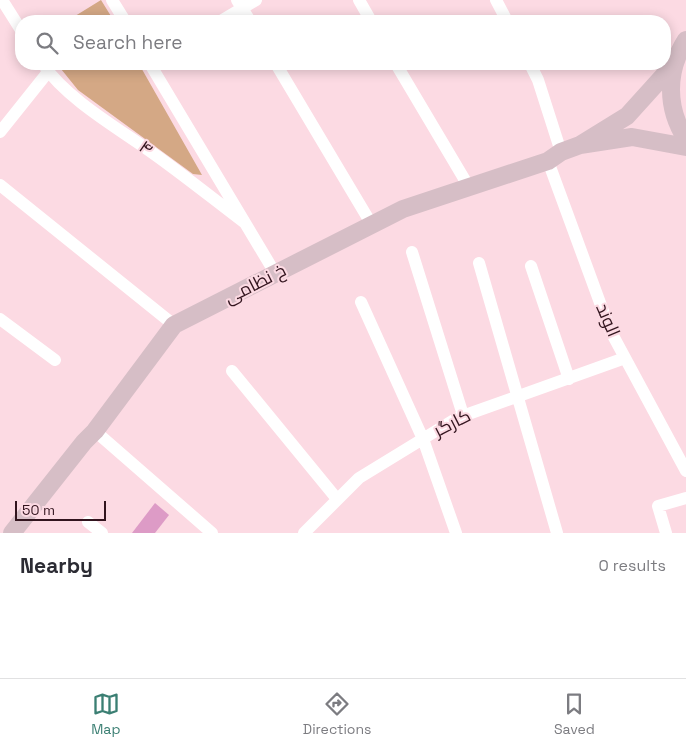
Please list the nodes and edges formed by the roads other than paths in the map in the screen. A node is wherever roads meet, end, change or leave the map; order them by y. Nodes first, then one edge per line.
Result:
1 (2, 0) edge
2 (112, 0) edge
3 (256, 0) edge
4 (359, 0) edge
5 (496, 0) edge
6 (240, 4) edge
7 (121, 15) edge
8 (228, 15) edge
9 (246, 15) edge
10 (368, 15) edge
11 (504, 15) edge
12 (15, 21) edge
13 (686, 40) edge
14 (674, 64) junction
15 (671, 67) edge
16 (45, 70) edge
17 (48, 70) edge
18 (155, 70) edge
19 (280, 70) edge
20 (400, 70) edge
21 (533, 70) edge
22 (669, 70) edge
23 (0, 132) edge
24 (686, 139) edge
25 (580, 145) junction
26 (686, 147) edge
27 (554, 156) junction
28 (0, 185) edge
29 (469, 187) junction
30 (245, 223) junction
31 (372, 225) junction
32 (412, 252) dead end
33 (479, 263) dead end
34 (531, 266) dead end
35 (275, 274) junction
36 (361, 302) dead end
37 (0, 319) edge
38 (174, 325) junction
39 (625, 358) junction
40 (55, 360) dead end
41 (232, 371) dead end
42 (569, 379) junction
43 (517, 397) junction
44 (463, 415) junction
45 (95, 431) junction
46 (423, 438) junction
47 (686, 471) edge
48 (686, 498) edge
49 (337, 499) junction
50 (88, 522) dead end
51 (12, 533) edge
52 (102, 533) edge
53 (212, 533) edge
54 (304, 533) edge
55 (456, 533) edge
56 (557, 533) edge
57 (666, 533) edge

1 - 12 street
2 - 7 street
3 - 6 street
4 - 10 street
5 - 11 street
6 - 8 street
6 - 9 street
13 - 14 street
14 - 15 street
14 - 24 street
16 - 23 street
17 - 30 street, ۴
18 - 30 street
19 - 31 street
20 - 29 street
21 - 27 street, الوند
22 - 25 street
25 - 26 street
25 - 27 street, خ نظامی
27 - 29 street, خ نظامی
27 - 39 street, الوند
28 - 38 street
29 - 31 street, خ نظامی
30 - 35 street
31 - 35 street, خ نظامی
32 - 44 street
33 - 43 street
34 - 42 street
35 - 38 street, خ نظامی
36 - 46 street
37 - 40 street
38 - 45 street, خ نظامی
39 - 42 street, کارگر
39 - 47 street, الوند
41 - 49 street
42 - 43 street, کارگر
43 - 44 street, کارگر
43 - 56 street
44 - 46 street, کارگر
45 - 51 street, خ نظامی
45 - 53 street
46 - 49 street, کارگر
46 - 55 street
48 - 57 street
49 - 54 street, کارگر
50 - 52 street

